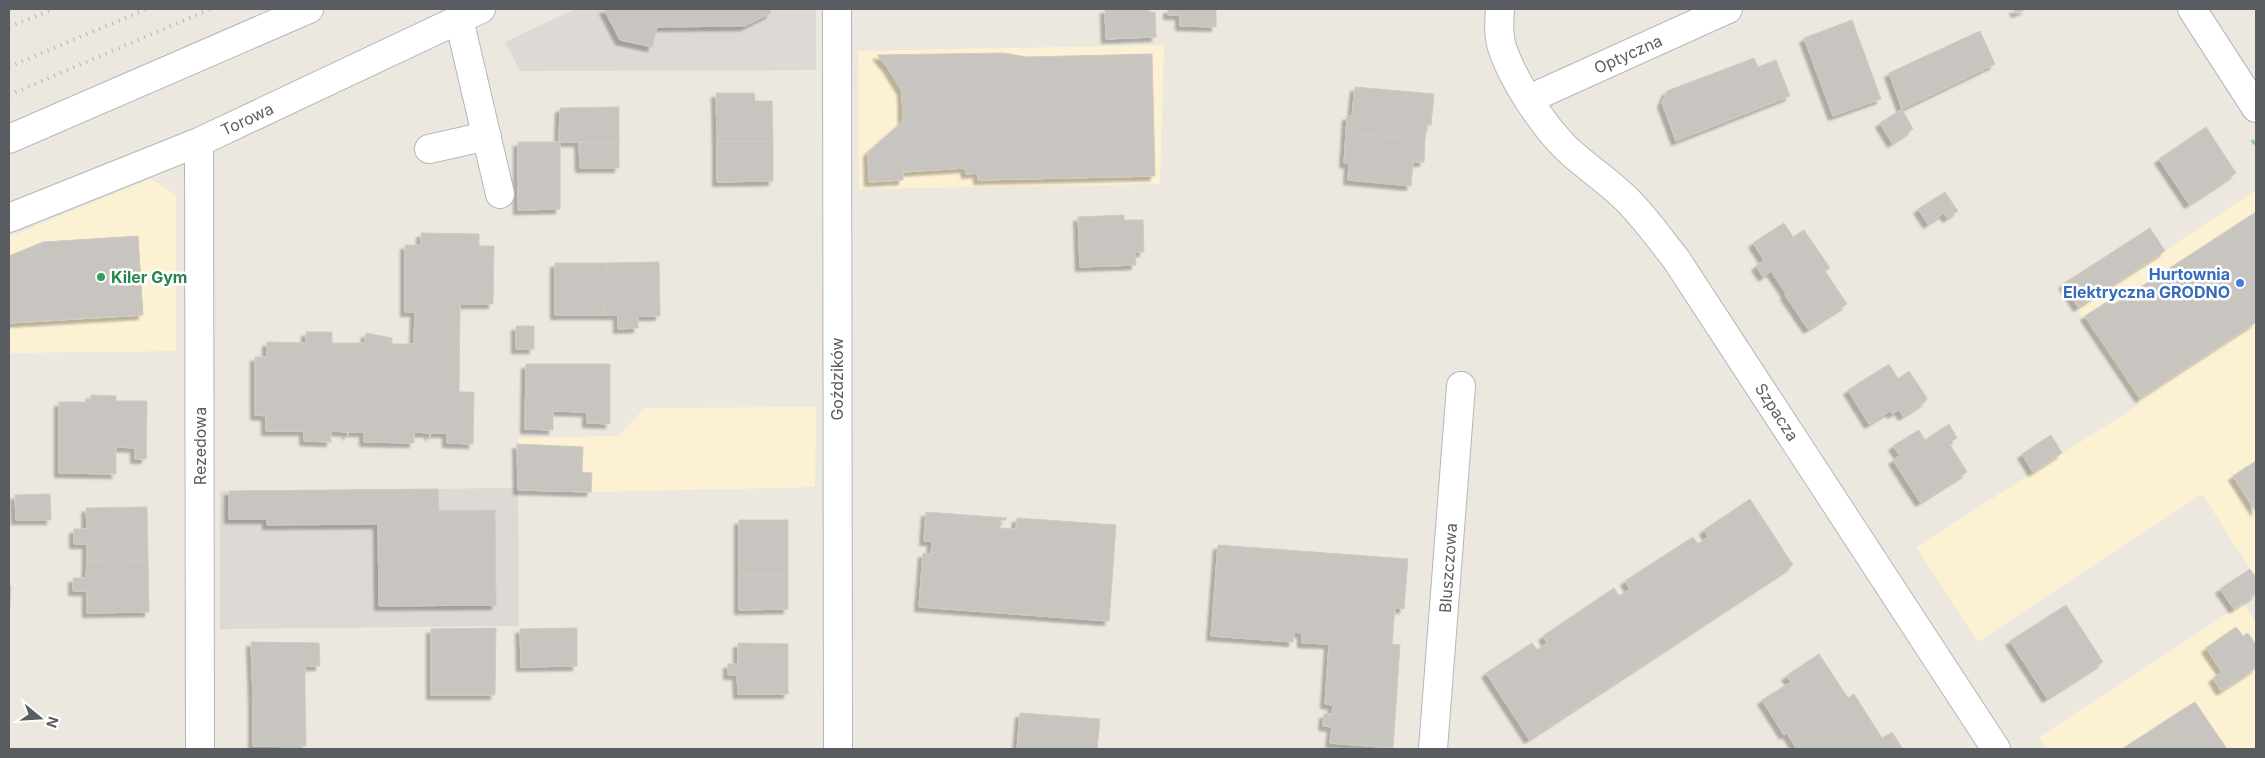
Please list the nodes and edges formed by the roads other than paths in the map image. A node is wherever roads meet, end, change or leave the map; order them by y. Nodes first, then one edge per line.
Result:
1 (309, 9) edge
2 (837, 9) edge
3 (1500, 9) edge
4 (1728, 9) edge
5 (2192, 9) edge
6 (470, 14) edge
7 (1529, 98) junction
8 (2256, 108) edge
9 (487, 136) junction
10 (9, 139) edge
11 (200, 142) junction
12 (429, 149) dead end
13 (500, 194) dead end
14 (9, 218) edge
15 (1461, 386) dead end
16 (200, 749) edge
17 (838, 749) edge
18 (1433, 749) edge
19 (1996, 749) edge

1 - 10 street
2 - 17 street, Goździków
3 - 7 street
4 - 7 street, Optyczna
5 - 8 street
6 - 9 street
6 - 11 street, Torowa
7 - 19 street, Szpacza
9 - 12 street
9 - 13 street
11 - 14 street, Torowa
11 - 16 street, Rezedowa
15 - 18 street, Bluszczowa

